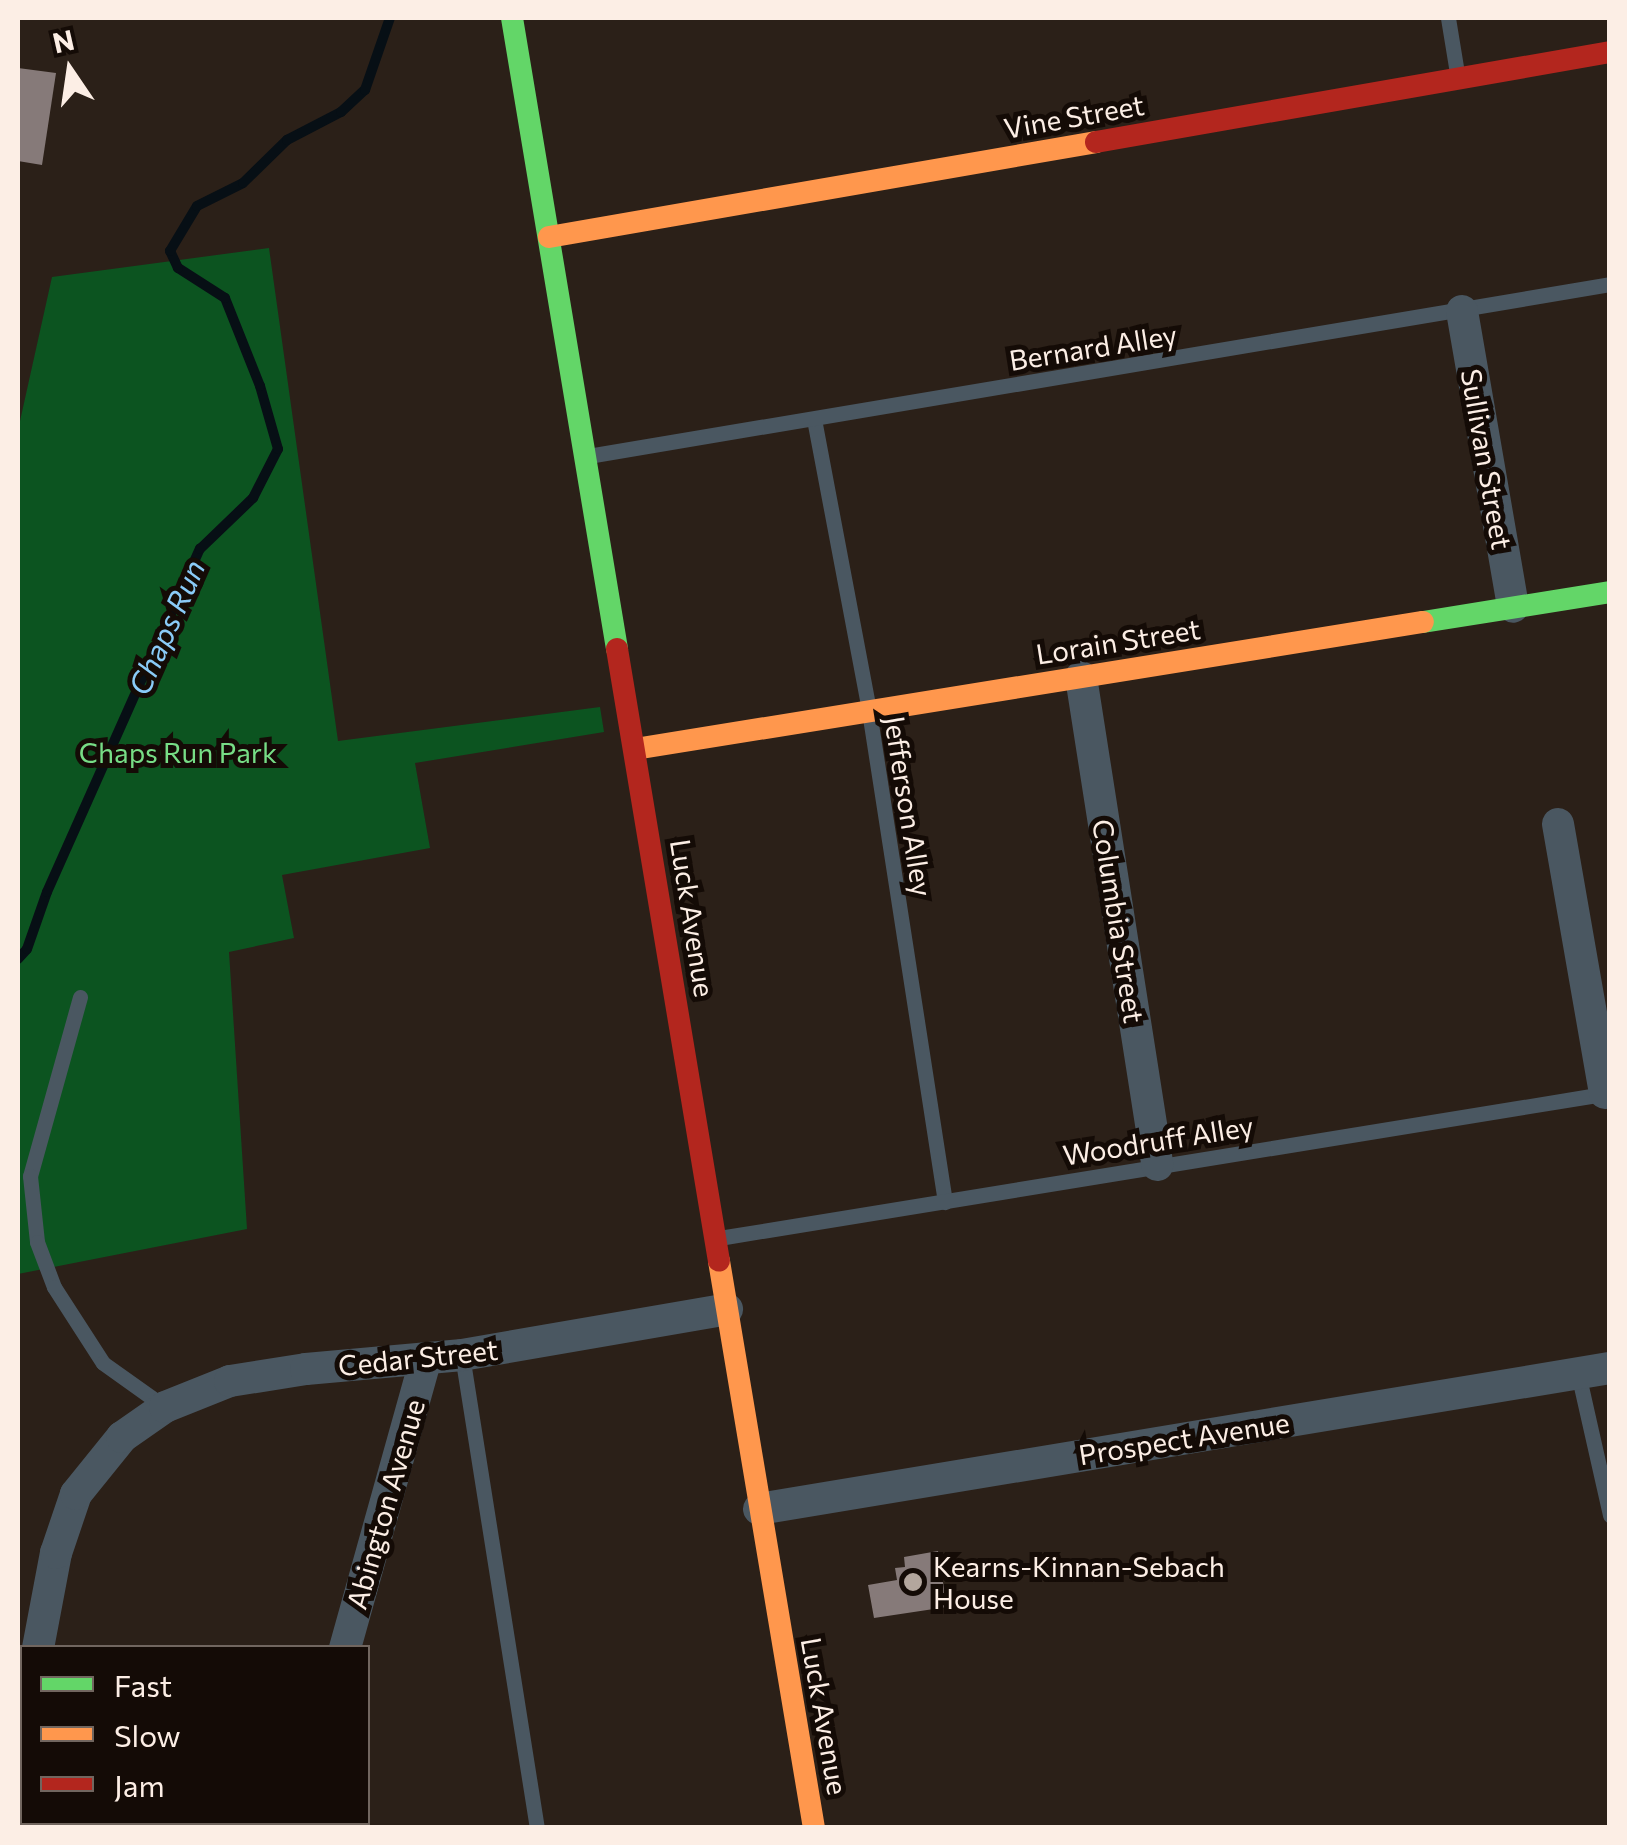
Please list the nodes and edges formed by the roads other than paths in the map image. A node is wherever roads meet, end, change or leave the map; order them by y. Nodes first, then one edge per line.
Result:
1 (512, 18) edge
2 (1448, 18) edge
3 (1610, 52) edge
4 (1458, 80) junction
5 (548, 236) junction
6 (1610, 284) edge
7 (1462, 311) junction
8 (814, 419) junction
9 (584, 457) junction
10 (1610, 592) edge
11 (1513, 607) junction
12 (1080, 677) junction
13 (868, 711) junction
14 (635, 749) junction
15 (1558, 824) dead end
16 (80, 997) dead end
17 (1607, 1093) edge
18 (1157, 1165) junction
19 (945, 1202) junction
20 (715, 1239) junction
21 (727, 1309) junction
22 (462, 1356) junction
23 (425, 1360) junction
24 (1594, 1370) edge
25 (165, 1407) junction
26 (760, 1509) junction
27 (1610, 1516) edge
28 (39, 1645) edge
29 (346, 1645) edge
30 (538, 1828) edge
31 (814, 1828) edge

1 - 5 street, Luck Avenue
2 - 4 lane
3 - 4 street, Vine Street
4 - 5 street, Vine Street
5 - 9 street, Luck Avenue
6 - 7 lane, Bernard Alley
7 - 8 lane, Bernard Alley
7 - 11 street, Sullivan Street
8 - 9 lane, Bernard Alley
8 - 13 lane, Jefferson Alley
9 - 14 street, Luck Avenue
10 - 11 street, Lorain Street
11 - 12 street, Lorain Street
12 - 13 street, Lorain Street
12 - 18 street, Columbia Street
13 - 14 street, Lorain Street
13 - 19 lane, Jefferson Alley
14 - 20 street, Luck Avenue
15 - 17 street
16 - 25 lane
17 - 18 lane, Woodruff Alley
18 - 19 lane, Woodruff Alley
19 - 20 lane, Woodruff Alley
20 - 21 street, Luck Avenue
21 - 22 street, Cedar Street
21 - 26 street, Luck Avenue
22 - 23 street, Cedar Street
22 - 30 lane
23 - 25 street, Cedar Street
23 - 29 street, Abington Avenue
24 - 26 street, Prospect Avenue
24 - 27 lane
25 - 28 street, Cedar Street
26 - 31 street, Luck Avenue

